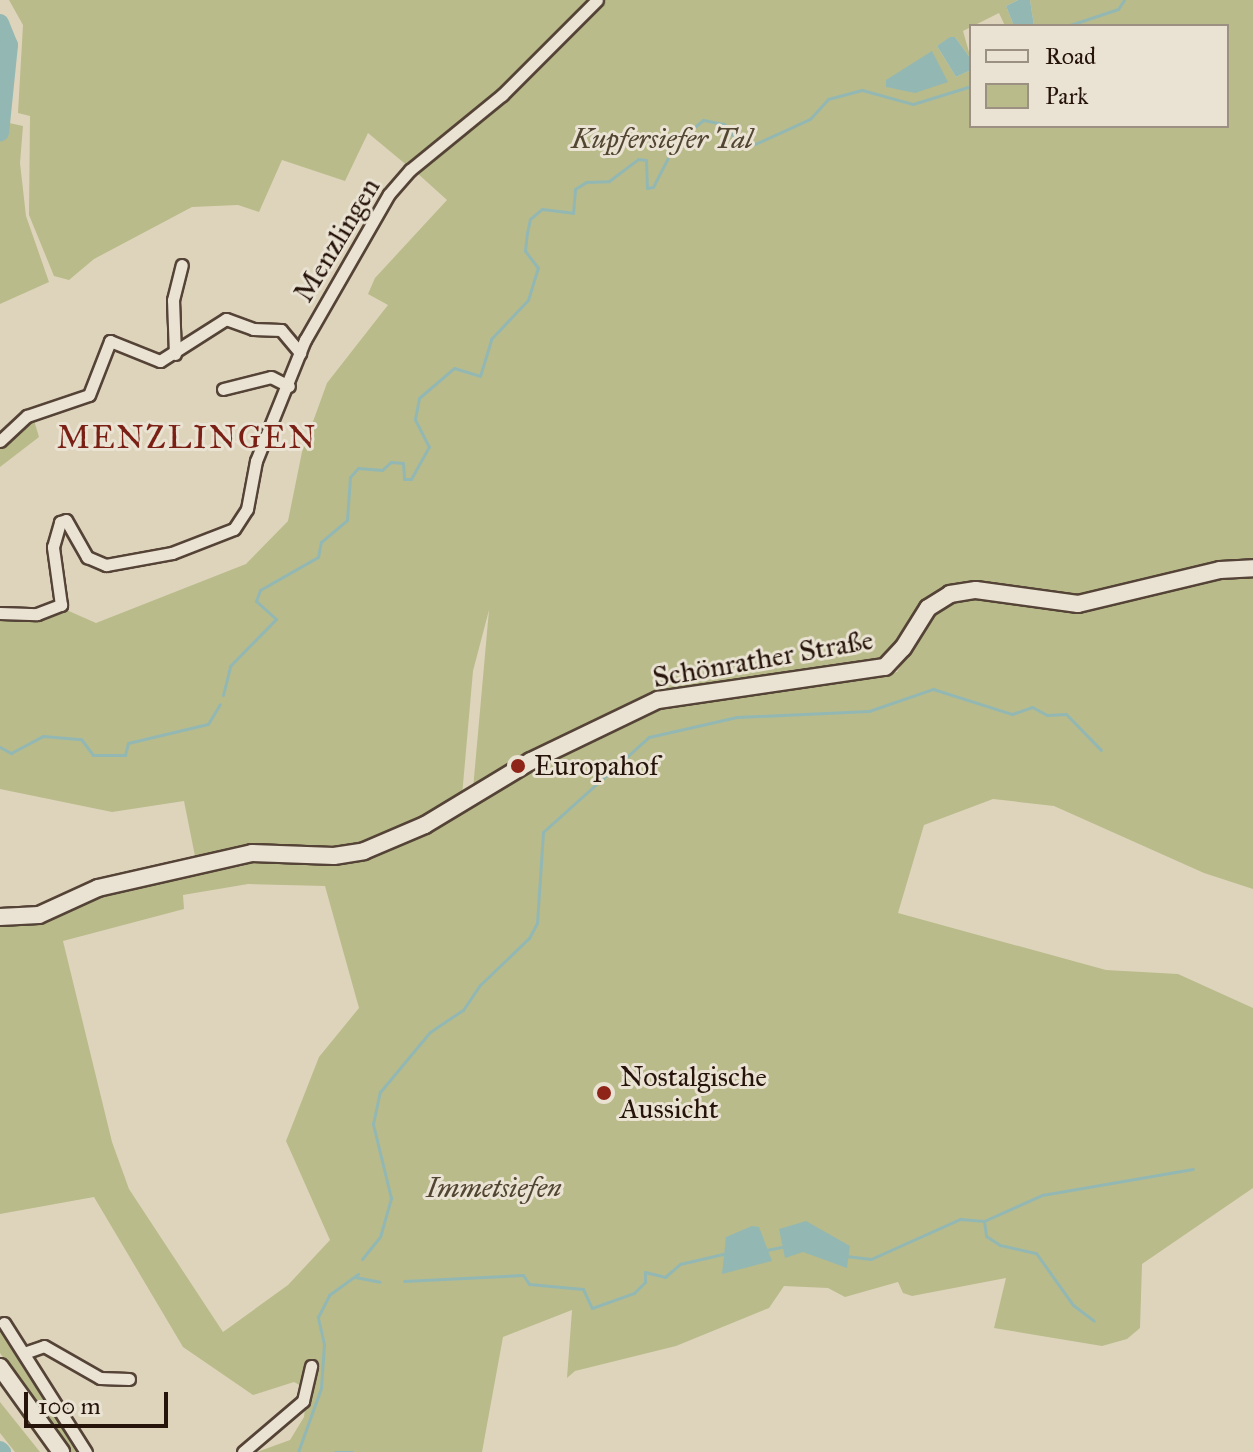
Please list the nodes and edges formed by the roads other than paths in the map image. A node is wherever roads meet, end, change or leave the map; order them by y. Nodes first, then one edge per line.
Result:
1 (597, 0) edge
2 (182, 265) dead end
3 (300, 353) junction
4 (175, 354) junction
5 (289, 386) junction
6 (223, 389) dead end
7 (0, 441) edge
8 (1253, 568) edge
9 (0, 613) edge
10 (0, 917) edge
11 (4, 1323) dead end
12 (24, 1353) junction
13 (311, 1366) dead end
14 (0, 1367) edge
15 (129, 1379) dead end
16 (61, 1452) edge
17 (86, 1452) edge
18 (243, 1452) edge

1 - 3 street, Menzlingen
2 - 4 street
3 - 4 street, Menzlingen
3 - 5 street, Menzlingen
4 - 7 street
5 - 6 street
5 - 9 street, Menzlingen
8 - 10 street, Schönrather Straße
11 - 12 street
12 - 15 street
12 - 17 street
13 - 18 street
14 - 16 street

